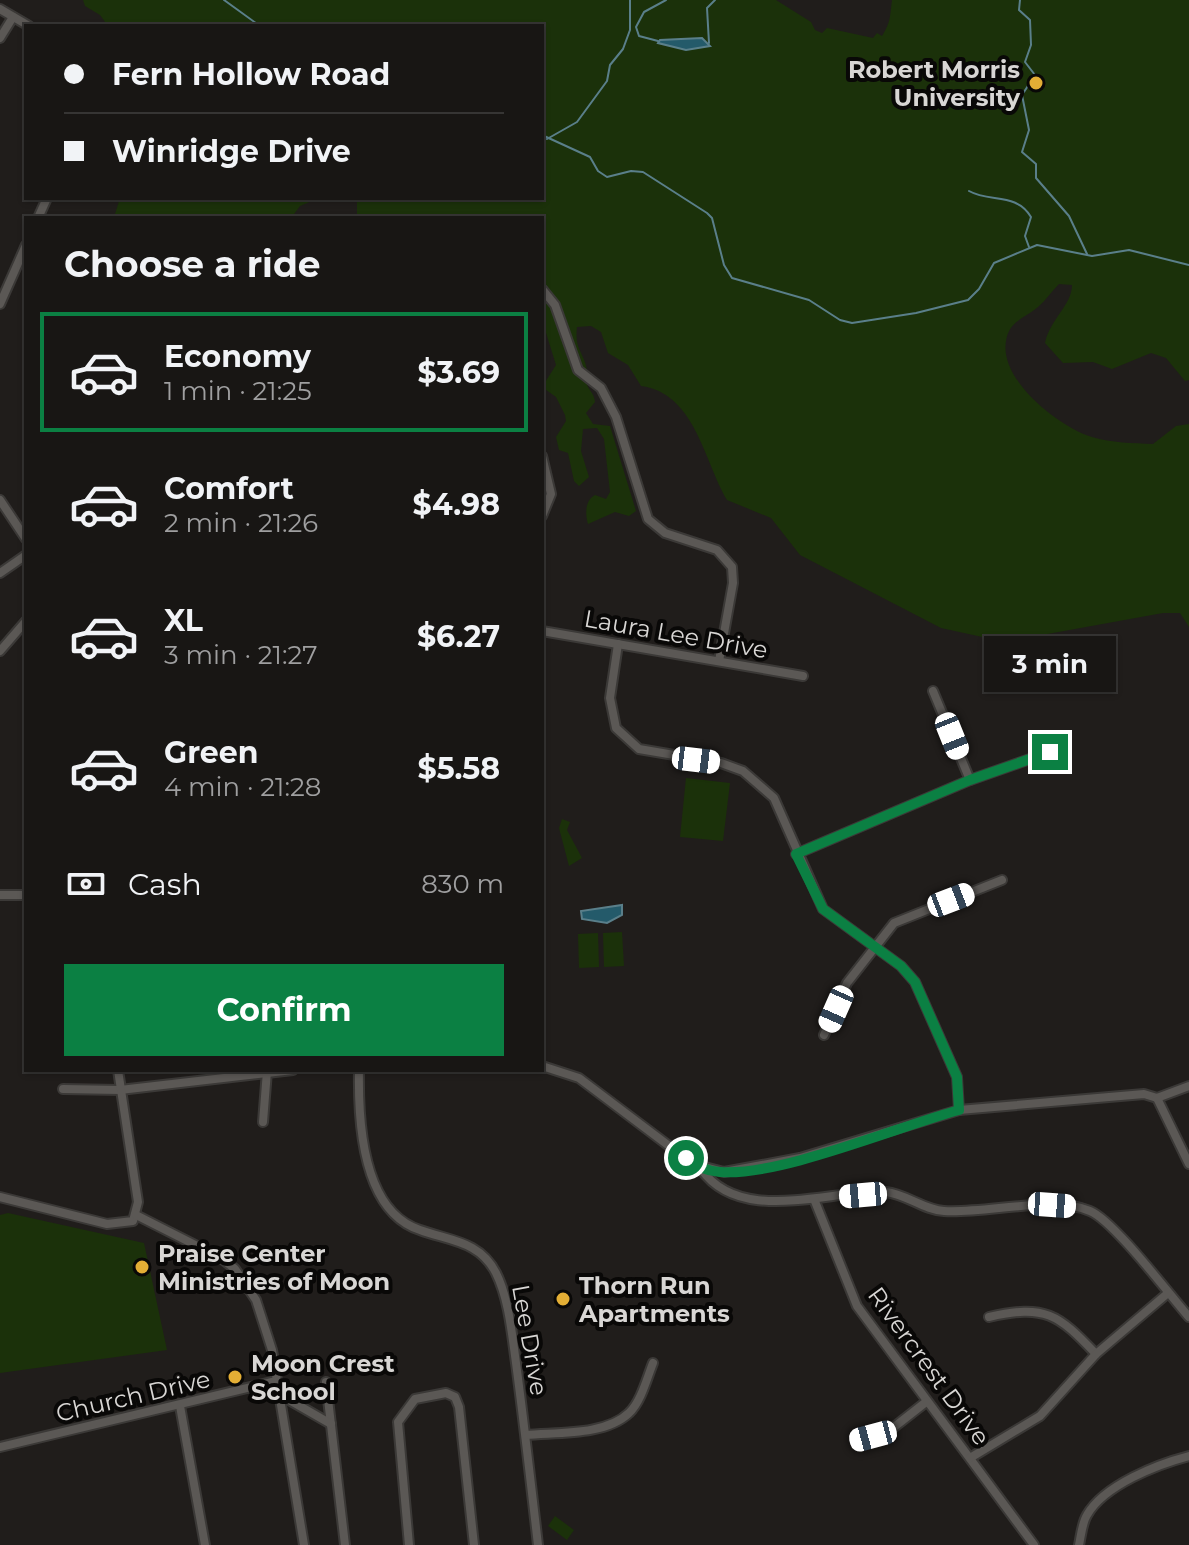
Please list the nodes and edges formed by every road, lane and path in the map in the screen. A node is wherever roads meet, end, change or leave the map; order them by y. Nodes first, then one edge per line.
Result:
1 (0, 9) edge
2 (13, 17) junction
3 (25, 24) edge
4 (0, 38) edge
5 (24, 250) edge
6 (544, 291) edge
7 (0, 304) edge
8 (544, 464) edge
9 (0, 500) edge
10 (544, 511) edge
11 (24, 536) edge
12 (24, 556) edge
13 (0, 573) edge
14 (24, 623) edge
15 (544, 631) edge
16 (618, 644) junction
17 (0, 651) edge
18 (719, 661) junction
19 (803, 676) dead end
20 (933, 691) dead end
21 (1063, 736) dead end
22 (970, 780) junction
23 (796, 854) junction
24 (1002, 880) dead end
25 (0, 895) edge
26 (24, 895) edge
27 (873, 947) junction
28 (824, 1035) dead end
29 (544, 1067) edge
30 (118, 1072) edge
31 (259, 1072) edge
32 (267, 1072) edge
33 (359, 1072) edge
34 (1189, 1086) edge
35 (63, 1089) dead end
36 (120, 1090) junction
37 (1157, 1098) junction
38 (959, 1110) junction
39 (263, 1122) dead end
40 (1189, 1164) edge
41 (700, 1168) junction
42 (729, 1172) junction
43 (728, 1191) junction
44 (0, 1197) edge
45 (814, 1199) junction
46 (136, 1215) junction
47 (1168, 1293) junction
48 (989, 1317) dead end
49 (1189, 1317) edge
50 (1096, 1354) junction
51 (653, 1363) dead end
52 (276, 1381) junction
53 (326, 1382) dead end
54 (277, 1393) junction
55 (926, 1402) junction
56 (180, 1406) junction
57 (331, 1424) junction
58 (526, 1435) junction
59 (856, 1440) dead end
60 (0, 1447) edge
61 (1189, 1456) edge
62 (970, 1458) junction
63 (205, 1545) edge
64 (304, 1545) edge
65 (345, 1545) edge
66 (409, 1545) edge
67 (474, 1545) edge
68 (538, 1545) edge
69 (1034, 1545) edge
70 (1079, 1545) edge

1 - 2 street
2 - 3 street
2 - 4 street
5 - 7 street
6 - 18 street
8 - 10 street
9 - 11 street
12 - 13 street
14 - 17 street
15 - 16 street, Laura Lee Drive
16 - 18 street, Laura Lee Drive
16 - 23 street
18 - 19 street, Laura Lee Drive
20 - 22 street
21 - 22 street
22 - 23 street
23 - 27 street
24 - 27 street
25 - 26 street
27 - 28 street
27 - 38 street
29 - 41 street
30 - 36 street
31 - 36 street
32 - 39 street
33 - 58 street, Lee Drive
34 - 37 street
35 - 36 street
36 - 46 street
37 - 38 street
37 - 40 street
38 - 42 street
41 - 42 street
41 - 43 street
42 - 43 street
43 - 45 street
44 - 46 street
45 - 47 street
45 - 55 street, Rivercrest Drive
46 - 52 street
47 - 49 street
47 - 50 street
48 - 50 street
50 - 62 street
51 - 58 street
52 - 54 street
52 - 56 street, Church Drive
53 - 57 street
54 - 57 street
54 - 64 street
55 - 59 street
55 - 62 street, Rivercrest Drive
56 - 60 street, Church Drive
56 - 63 street
57 - 65 street
58 - 68 street, Lee Drive
61 - 70 street
62 - 69 street, Rivercrest Drive
66 - 67 street

